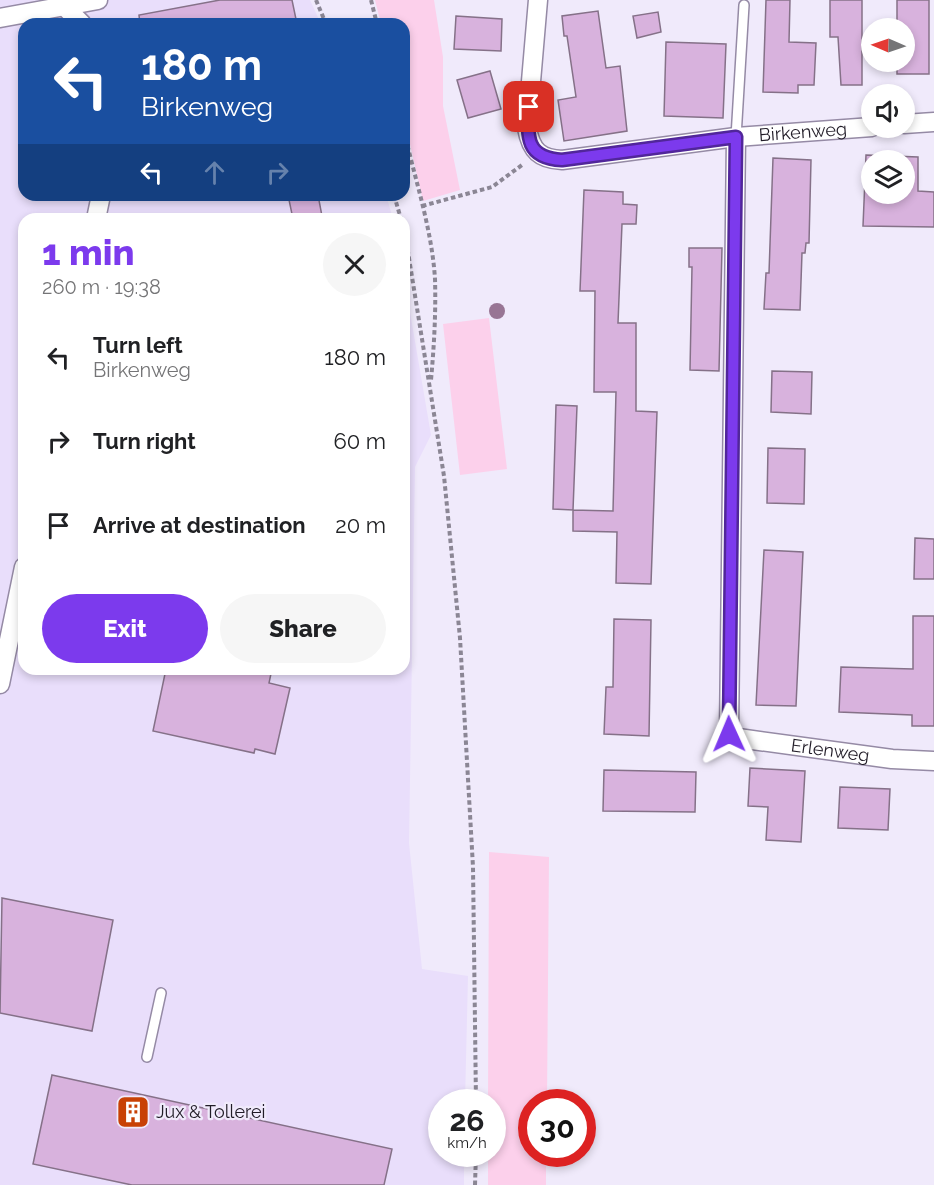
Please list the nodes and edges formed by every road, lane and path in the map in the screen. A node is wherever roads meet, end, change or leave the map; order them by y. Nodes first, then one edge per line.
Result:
1 (98, 0) edge
2 (316, 0) edge
3 (371, 0) edge
4 (538, 0) edge
5 (744, 5) dead end
6 (66, 8) junction
7 (0, 18) edge
8 (76, 18) edge
9 (324, 18) edge
10 (376, 18) edge
11 (934, 122) edge
12 (915, 123) edge
13 (861, 128) edge
14 (736, 137) junction
15 (537, 154) junction
16 (410, 156) edge
17 (422, 206) junction
18 (410, 263) edge
19 (431, 387) junction
20 (18, 596) edge
21 (0, 684) edge
22 (934, 761) edge
23 (161, 993) dead end
24 (147, 1058) dead end
25 (476, 1089) edge
26 (476, 1167) edge
27 (475, 1185) edge

1 - 6 street
2 - 9 path
3 - 10 path
4 - 15 street
5 - 14 lane, Birkenweg
6 - 7 street
6 - 8 street
11 - 12 street
13 - 14 street, Birkenweg
14 - 15 street, Birkenweg
14 - 22 street, Erlenweg
15 - 17 path
16 - 17 path
17 - 19 path
18 - 19 path
19 - 25 path
20 - 21 street
23 - 24 lane
26 - 27 path

